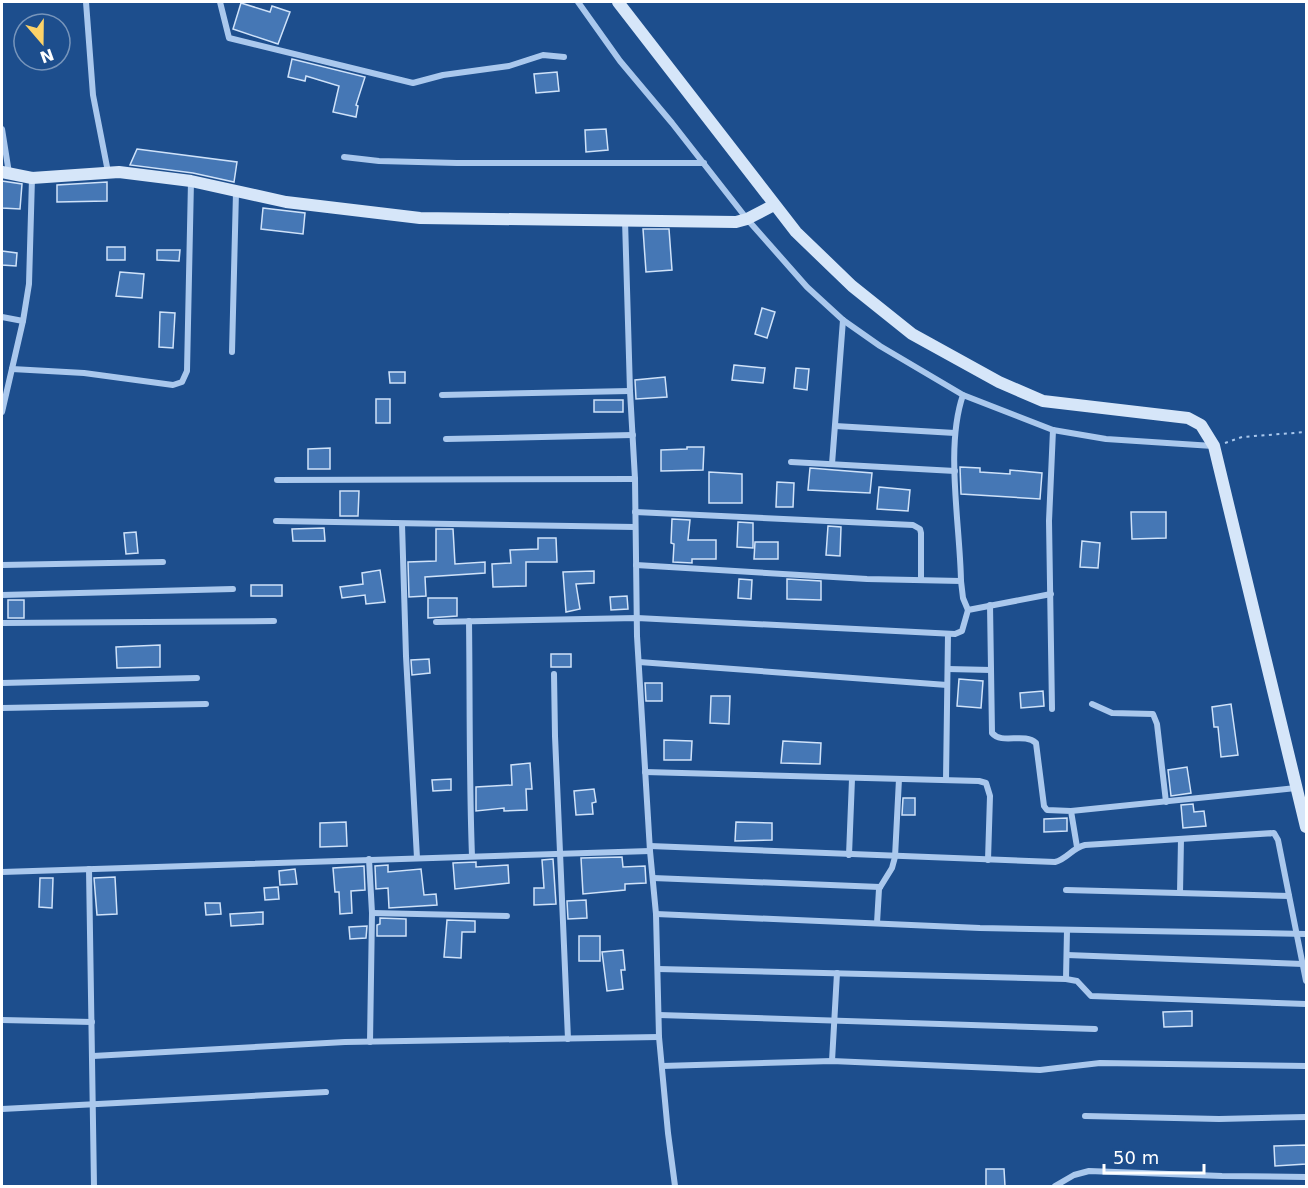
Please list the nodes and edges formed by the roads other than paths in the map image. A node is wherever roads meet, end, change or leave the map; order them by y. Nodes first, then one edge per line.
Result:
1 (86, 2) edge
2 (220, 2) edge
3 (578, 2) edge
4 (618, 2) edge
5 (564, 57) dead end
6 (2, 129) edge
7 (344, 157) dead end
8 (704, 163) junction
9 (108, 172) junction
10 (5, 173) edge
11 (32, 178) junction
12 (192, 181) junction
13 (236, 192) junction
14 (774, 205) junction
15 (625, 219) junction
16 (747, 219) junction
17 (2, 317) edge
18 (843, 320) junction
19 (23, 321) junction
20 (232, 352) dead end
21 (12, 369) junction
22 (630, 391) junction
23 (442, 395) dead end
24 (963, 395) junction
25 (2, 412) edge
26 (835, 426) junction
27 (1053, 430) junction
28 (955, 433) junction
29 (633, 435) junction
30 (446, 440) dead end
31 (1214, 446) junction
32 (791, 462) dead end
33 (832, 464) junction
34 (955, 471) junction
35 (635, 479) junction
36 (277, 480) dead end
37 (635, 512) junction
38 (276, 520) dead end
39 (402, 524) junction
40 (635, 527) junction
41 (163, 562) dead end
42 (2, 565) edge
43 (636, 565) junction
44 (921, 580) junction
45 (961, 581) junction
46 (233, 589) dead end
47 (1051, 594) junction
48 (2, 595) edge
49 (990, 605) junction
50 (968, 610) junction
51 (637, 618) junction
52 (274, 621) dead end
53 (469, 621) junction
54 (436, 622) dead end
55 (2, 623) edge
56 (948, 634) junction
57 (639, 662) junction
58 (948, 669) junction
59 (991, 670) junction
60 (554, 674) dead end
61 (197, 678) dead end
62 (2, 683) edge
63 (947, 685) junction
64 (206, 704) dead end
65 (1092, 705) dead end
66 (2, 708) edge
67 (1052, 709) dead end
68 (645, 772) junction
69 (852, 778) junction
70 (899, 779) junction
71 (946, 780) junction
72 (1297, 788) junction
73 (1166, 802) junction
74 (1071, 812) junction
75 (1306, 827) edge
76 (1181, 838) junction
77 (1077, 847) junction
78 (650, 849) junction
79 (560, 853) junction
80 (849, 855) junction
81 (471, 856) junction
82 (895, 857) junction
83 (417, 858) junction
84 (369, 859) junction
85 (988, 860) junction
86 (89, 869) junction
87 (2, 872) edge
88 (653, 878) junction
89 (880, 886) junction
90 (1066, 890) dead end
91 (1180, 893) junction
92 (1289, 896) junction
93 (372, 913) junction
94 (656, 914) junction
95 (507, 916) dead end
96 (877, 923) junction
97 (1067, 930) junction
98 (1296, 933) junction
99 (1306, 934) edge
100 (1066, 955) junction
101 (1303, 964) junction
102 (658, 969) junction
103 (837, 973) junction
104 (1066, 979) junction
105 (1306, 981) edge
106 (1306, 1004) edge
107 (659, 1015) junction
108 (2, 1020) edge
109 (835, 1021) junction
110 (92, 1022) junction
111 (1095, 1029) dead end
112 (659, 1037) junction
113 (568, 1039) junction
114 (370, 1042) junction
115 (93, 1056) junction
116 (832, 1061) junction
117 (662, 1066) junction
118 (1306, 1066) edge
119 (326, 1092) dead end
120 (92, 1104) junction
121 (2, 1109) edge
122 (1085, 1116) dead end
123 (1306, 1117) edge
124 (1306, 1177) edge
125 (94, 1186) edge
126 (675, 1186) edge
127 (1056, 1186) edge

1 - 9 street
2 - 5 street
3 - 8 street
4 - 14 street
6 - 10 street
7 - 8 street
8 - 16 street
9 - 11 street
9 - 12 street
10 - 11 street
11 - 19 street
12 - 13 street
12 - 21 street
13 - 15 street
13 - 20 street
14 - 16 street
14 - 31 street
15 - 16 street
15 - 22 street
16 - 18 street
17 - 19 street
18 - 24 street
18 - 26 street
19 - 21 street
21 - 25 street
22 - 23 street
22 - 29 street
24 - 27 street
24 - 28 street
26 - 28 street
26 - 33 street
27 - 31 street
27 - 47 street
28 - 34 street
29 - 30 street
29 - 35 street
31 - 72 street
32 - 33 street
33 - 34 street
34 - 45 street
35 - 36 street
35 - 37 street
37 - 40 street
37 - 44 street
38 - 39 street
39 - 40 street
39 - 83 street
40 - 43 street
41 - 42 street
43 - 44 street
43 - 51 street
44 - 45 street
45 - 50 street
46 - 48 street
47 - 49 street
47 - 67 street
49 - 50 street
49 - 59 street
50 - 56 street
51 - 53 street
51 - 56 street
51 - 57 street
52 - 55 street
53 - 54 street
53 - 81 street
56 - 58 street
57 - 63 street
57 - 68 street
58 - 59 street
58 - 63 street
59 - 74 street
60 - 79 street
61 - 62 street
63 - 71 street
64 - 66 street
65 - 73 street
68 - 69 street
68 - 78 street
69 - 70 street
69 - 80 street
70 - 71 street
70 - 82 street
71 - 85 street
72 - 73 street
72 - 75 street
73 - 74 street
74 - 77 street
76 - 77 street
76 - 91 street
76 - 92 street
77 - 85 street
78 - 79 street
78 - 80 street
78 - 88 street
79 - 81 street
79 - 113 street
80 - 82 street
81 - 83 street
82 - 85 street
82 - 89 street
83 - 84 street
84 - 86 street
84 - 93 street
86 - 87 street
86 - 110 street
88 - 89 street
88 - 94 street
89 - 96 street
90 - 91 street
91 - 92 street
92 - 98 street
93 - 95 street
93 - 114 street
94 - 96 street
94 - 102 street
96 - 97 street
97 - 98 street
97 - 100 street
98 - 99 street
98 - 101 street
100 - 101 street
100 - 104 street
101 - 105 street
102 - 103 street
102 - 107 street
103 - 104 street
103 - 109 street
104 - 106 street
107 - 109 street
107 - 112 street
108 - 110 street
109 - 111 street
109 - 116 street
110 - 115 street
112 - 113 street
112 - 117 street
113 - 114 street
114 - 115 street
115 - 120 street
116 - 117 street
116 - 118 street
117 - 126 street
119 - 120 street
120 - 121 street
120 - 125 street
122 - 123 street
124 - 127 street

